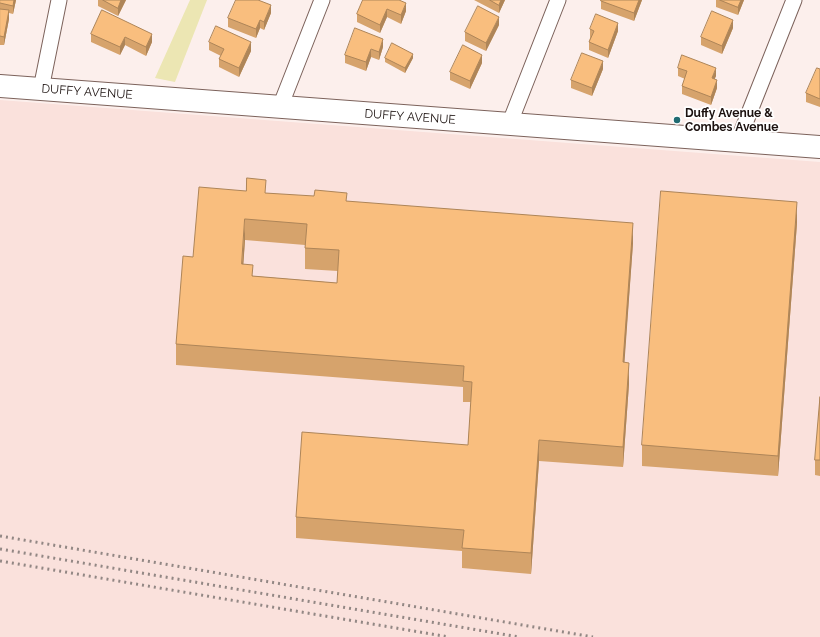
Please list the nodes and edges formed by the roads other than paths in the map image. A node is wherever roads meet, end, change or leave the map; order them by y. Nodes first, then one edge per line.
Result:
1 (59, 0) edge
2 (322, 0) edge
3 (558, 0) edge
4 (794, 0) edge
5 (0, 86) edge
6 (41, 89) junction
7 (280, 107) junction
8 (509, 124) junction
9 (738, 141) junction
10 (820, 147) edge

1 - 6 street
2 - 7 street
3 - 8 street
4 - 9 street
5 - 6 street, DUFFY AVENUE
6 - 7 street, DUFFY AVENUE
7 - 8 street, DUFFY AVENUE
8 - 9 street, DUFFY AVENUE
9 - 10 street, DUFFY AVENUE

